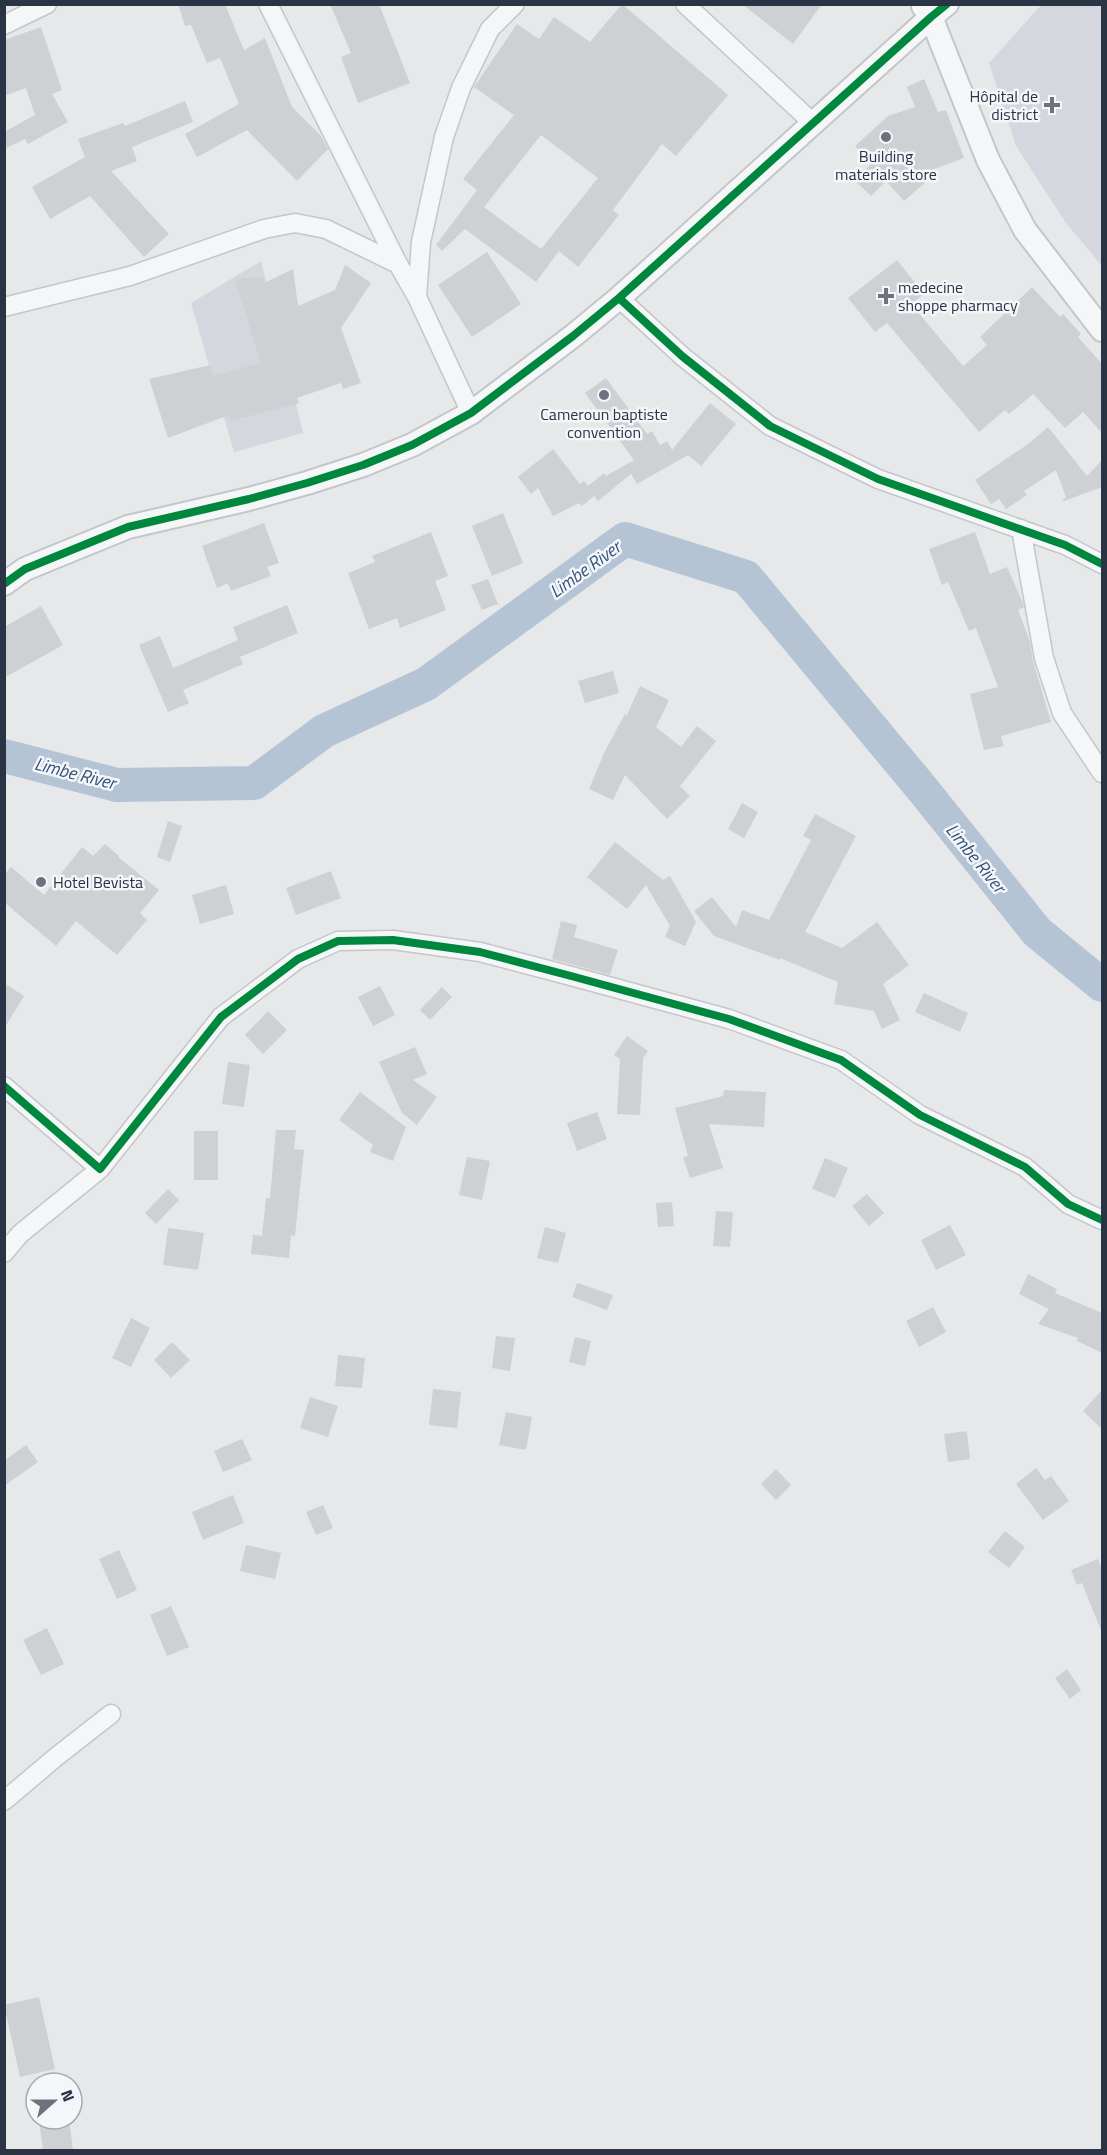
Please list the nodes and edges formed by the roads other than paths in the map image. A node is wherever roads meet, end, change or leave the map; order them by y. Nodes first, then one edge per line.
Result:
1 (47, 4) edge
2 (268, 4) edge
3 (515, 4) edge
4 (685, 4) edge
5 (933, 8) edge
6 (4, 24) edge
7 (814, 124) junction
8 (398, 264) junction
9 (417, 297) junction
10 (619, 298) junction
11 (4, 307) edge
12 (1102, 330) edge
13 (471, 413) junction
14 (1021, 529) junction
15 (1102, 564) edge
16 (4, 584) edge
17 (1102, 773) edge
18 (4, 1086) edge
19 (100, 1169) junction
20 (1102, 1220) edge
21 (4, 1253) edge
22 (111, 1714) dead end
23 (4, 1801) edge

1 - 6 street
2 - 8 street
3 - 9 street
4 - 7 street
5 - 7 street
5 - 12 street
7 - 10 street
8 - 9 street
8 - 11 street
9 - 13 street
10 - 13 street
10 - 14 street
13 - 16 street
14 - 15 street
14 - 17 street
18 - 19 street
19 - 20 street
19 - 21 street
22 - 23 street

